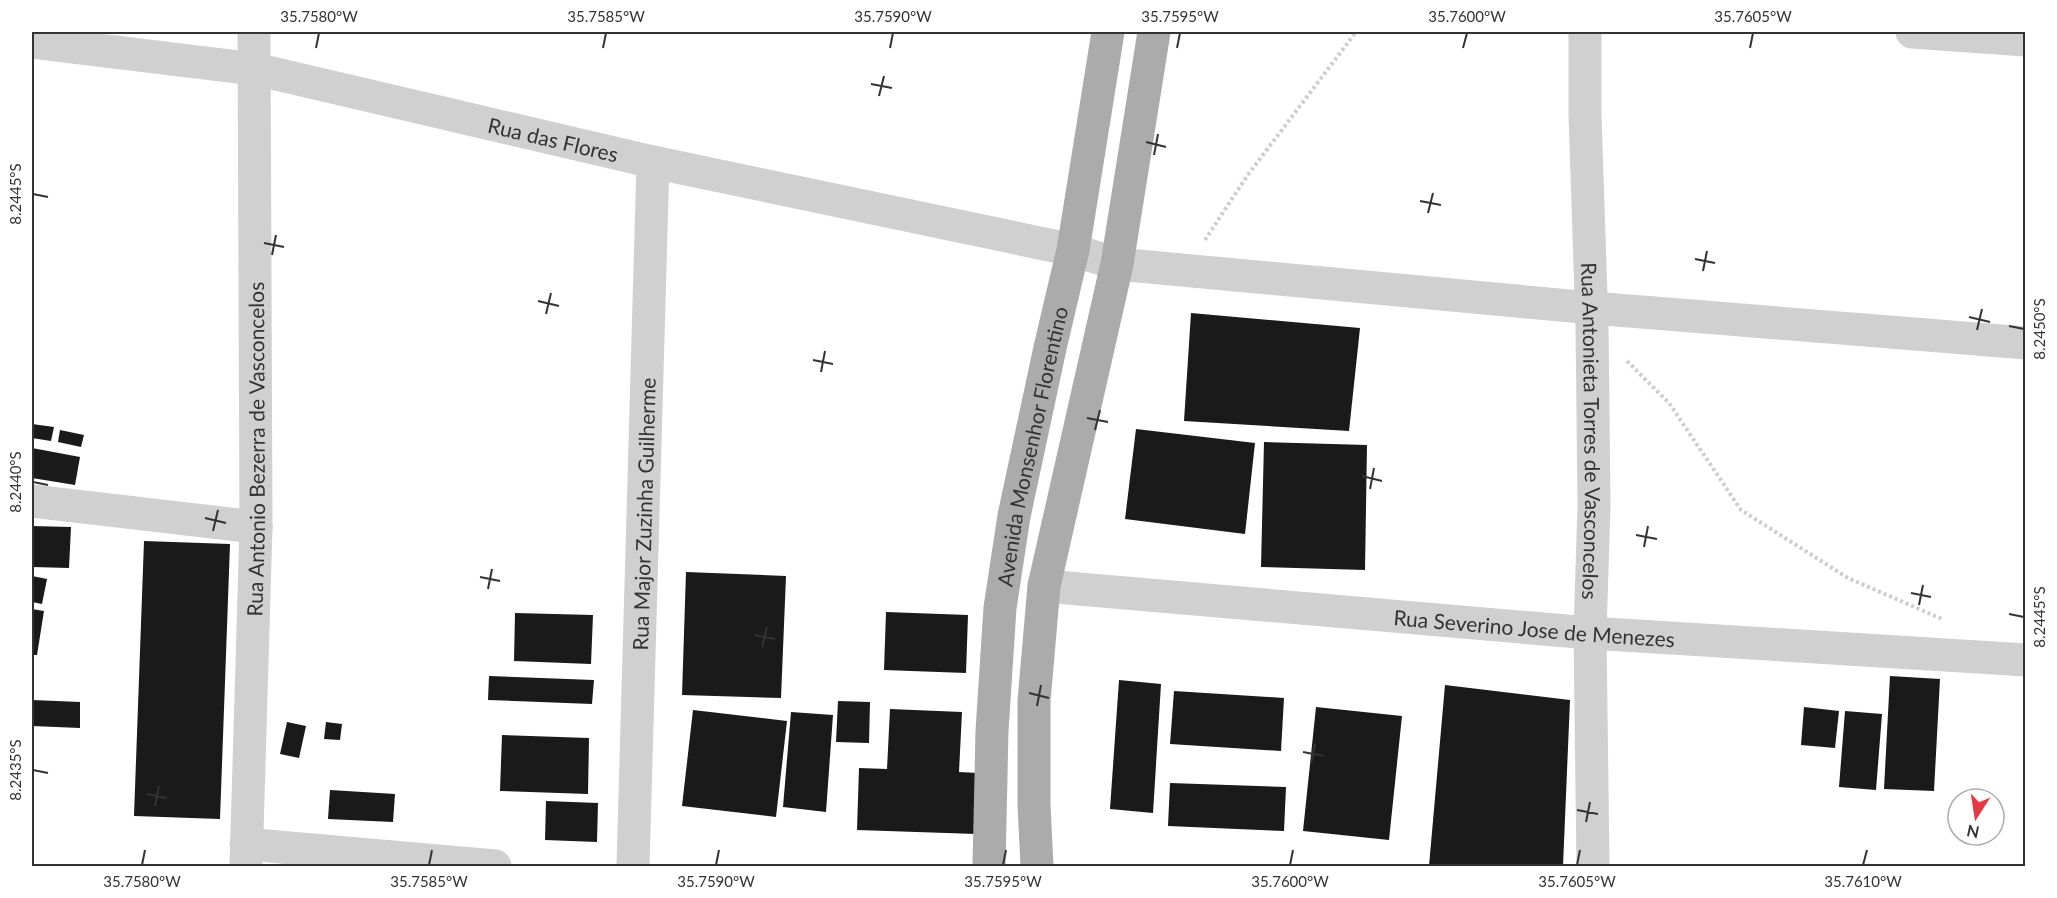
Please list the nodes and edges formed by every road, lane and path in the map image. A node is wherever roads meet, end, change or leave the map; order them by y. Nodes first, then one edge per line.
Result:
1 (254, 32) edge
2 (1108, 32) edge
3 (1154, 32) edge
4 (1356, 32) edge
5 (1585, 32) edge
6 (1912, 32) edge
7 (2025, 40) edge
8 (32, 42) edge
9 (255, 69) junction
10 (652, 162) junction
11 (1073, 250) junction
12 (1117, 264) junction
13 (1185, 270) junction
14 (1592, 317) junction
15 (2025, 343) edge
16 (32, 501) edge
17 (256, 527) junction
18 (1044, 586) junction
19 (1946, 621) dead end
20 (1590, 633) junction
21 (2025, 660) edge
22 (246, 855) edge
23 (495, 867) edge
24 (633, 867) edge
25 (989, 867) edge
26 (1038, 867) edge
27 (1593, 867) edge

1 - 9 street, Rua Antonio Bezerra de Vasconcelos
2 - 11 main road, Avenida Monsenhor Florentino
3 - 12 main road, Avenida Monsenhor Florentino
4 - 13 path
5 - 14 street, Rua Antonieta Torres de Vasconcelos
6 - 7 street
8 - 9 street, Rua das Flores
9 - 10 street, Rua das Flores
9 - 17 street, Rua Antonio Bezerra de Vasconcelos
10 - 11 street, Rua das Flores
10 - 24 street, Rua Major Zuzinha Guilherme
11 - 12 street, Rua das Flores
11 - 25 main road, Avenida Monsenhor Florentino
12 - 13 street, Rua das Flores
12 - 18 main road, Avenida Monsenhor Florentino
13 - 14 street, Rua das Flores
14 - 15 street, Rua das Flores
14 - 19 path
14 - 20 street, Rua Antonieta Torres de Vasconcelos
16 - 17 street
17 - 22 street, Rua Antonio Bezerra de Vasconcelos
18 - 20 street, Rua Severino Jose de Menezes
18 - 26 main road, Avenida Monsenhor Florentino
20 - 21 street, Rua Severino Jose de Menezes
20 - 27 street, Rua Antonieta Torres de Vasconcelos
22 - 23 street

